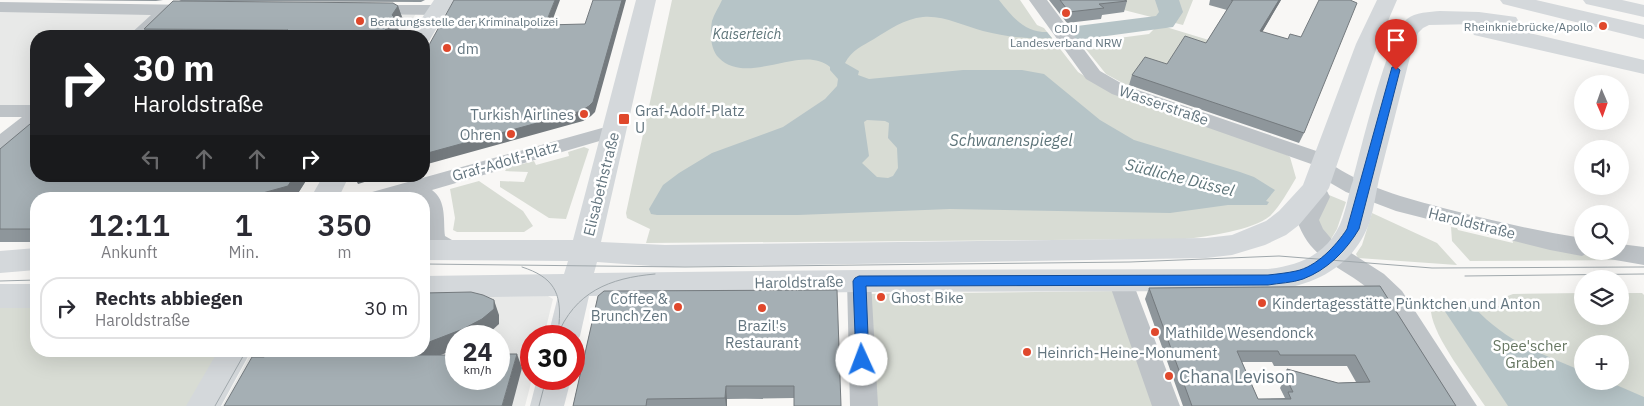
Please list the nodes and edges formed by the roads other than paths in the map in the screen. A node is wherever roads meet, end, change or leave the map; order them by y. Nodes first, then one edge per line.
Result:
1 (646, 0) edge
2 (1038, 0) edge
3 (1387, 0) edge
4 (1437, 0) edge
5 (1510, 0) edge
6 (1538, 0) edge
7 (1593, 0) edge
8 (1636, 0) edge
9 (1644, 2) edge
10 (171, 5) edge
11 (440, 5) edge
12 (0, 7) edge
13 (1463, 8) edge
14 (209, 10) edge
15 (349, 10) edge
16 (1644, 11) edge
17 (1644, 25) edge
18 (1513, 29) junction
19 (143, 30) edge
20 (425, 30) edge
21 (1644, 32) edge
22 (1400, 53) junction
23 (1644, 54) edge
24 (1644, 67) edge
25 (0, 111) edge
26 (30, 111) edge
27 (30, 121) edge
28 (614, 134) junction
29 (0, 145) edge
30 (1321, 173) junction
31 (1365, 185) junction
32 (397, 192) joint
33 (414, 192) edge
34 (430, 202) edge
35 (1574, 246) edge
36 (437, 250) edge
37 (585, 252) junction
38 (0, 254) edge
39 (30, 254) edge
40 (1334, 254) junction
41 (1629, 254) edge
42 (1644, 256) edge
43 (30, 260) edge
44 (0, 262) edge
45 (1120, 280) junction
46 (859, 281) junction
47 (577, 285) junction
48 (430, 288) edge
49 (0, 296) edge
50 (30, 296) edge
51 (567, 325) edge
52 (232, 357) edge
53 (551, 390) edge
54 (204, 405) edge
55 (547, 406) edge
56 (864, 406) edge
57 (1166, 406) edge
58 (1463, 406) edge

1 - 28 main road, Elisabethstraße
2 - 30 street, Wasserstraße
3 - 30 main road
4 - 13 main road
5 - 21 main road
6 - 17 main road
7 - 16 main road
8 - 9 main road
10 - 12 street
10 - 14 street
10 - 19 street
11 - 15 street
11 - 20 main road
13 - 18 main road
13 - 22 main road
18 - 22 main road
18 - 23 main road
18 - 24 main road
22 - 31 main road
25 - 26 street
27 - 29 street
28 - 32 street, Graf-Adolf-Platz
28 - 37 main road, Elisabethstraße
30 - 31 street, Haroldstraße
30 - 37 main road, Haroldstraße
30 - 40 street
31 - 35 street, Haroldstraße
31 - 40 main road, Haroldstraße
32 - 33 street, Graf-Adolf-Platz
34 - 36 street, Graf-Adolf-Platz
36 - 37 main road, Graf-Adolf-Platz
37 - 47 main road, Elisabethstraße
38 - 39 main road
40 - 45 main road, Haroldstraße
40 - 58 street
41 - 42 street
43 - 44 main road
45 - 46 main road, Haroldstraße
45 - 57 street
46 - 47 main road, Haroldstraße
46 - 56 street
47 - 48 main road
47 - 51 main road, Elisabethstraße
49 - 50 main road
52 - 54 main road
53 - 55 main road

